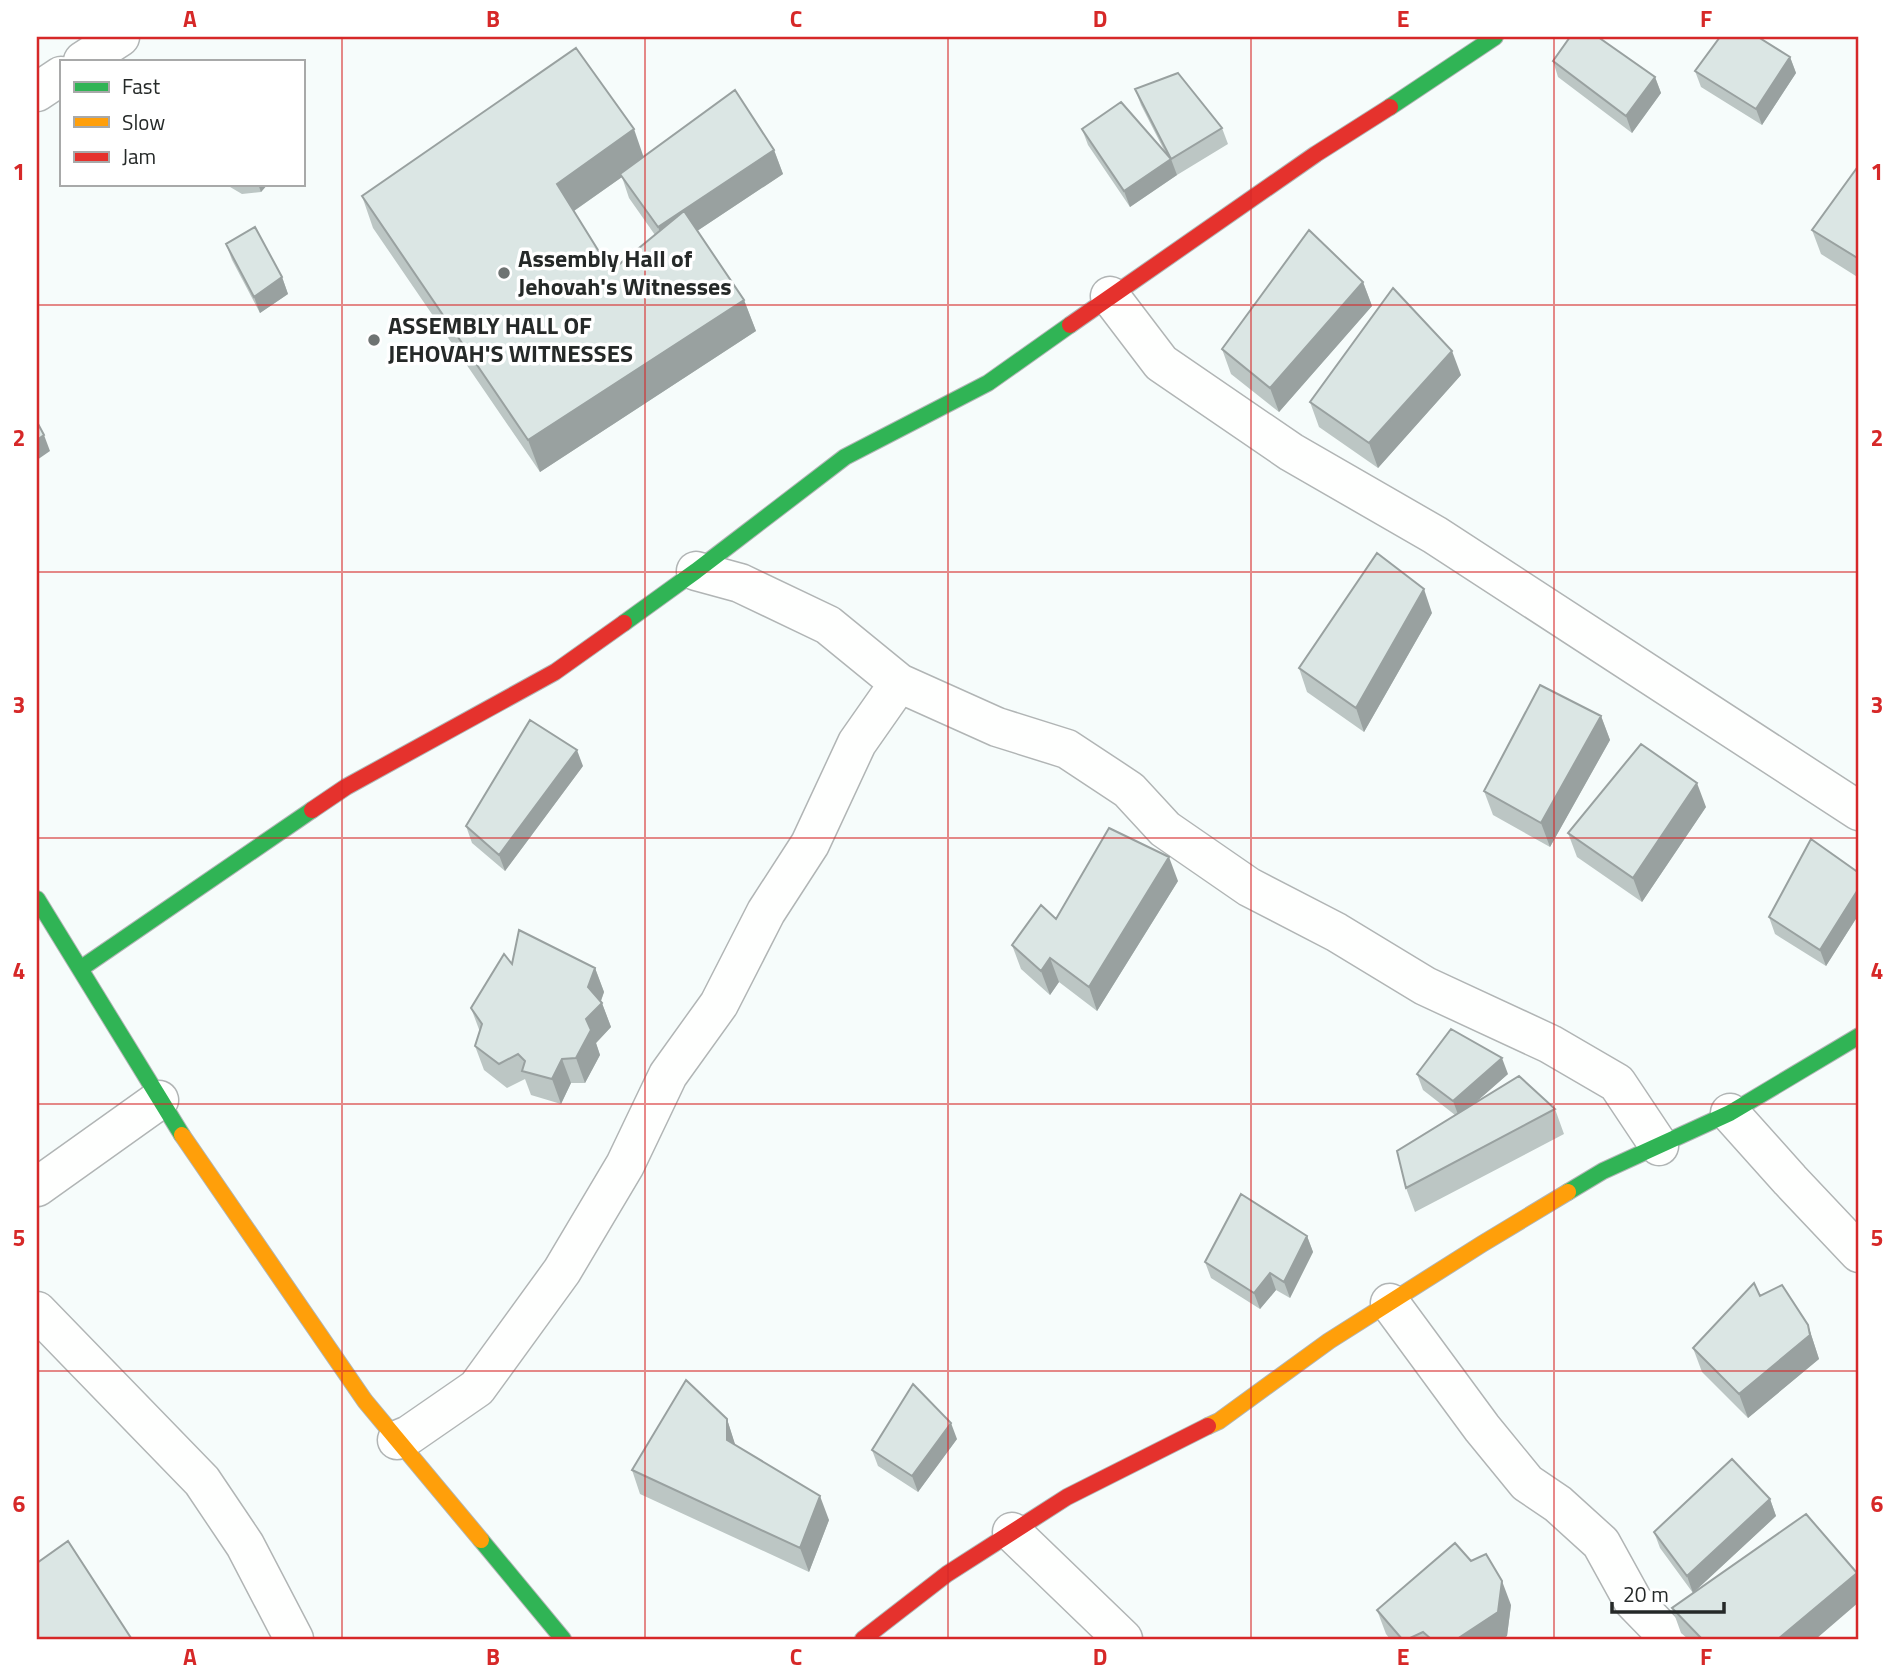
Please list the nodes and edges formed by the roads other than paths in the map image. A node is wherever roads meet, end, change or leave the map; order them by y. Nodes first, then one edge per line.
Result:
1 (120, 37) edge
2 (1495, 37) edge
3 (85, 60) edge
4 (60, 77) edge
5 (37, 92) edge
6 (1110, 296) junction
7 (696, 571) junction
8 (899, 683) junction
9 (1859, 811) edge
10 (37, 899) edge
11 (80, 969) junction
12 (1859, 1036) edge
13 (159, 1100) junction
14 (1730, 1113) junction
15 (1659, 1146) junction
16 (37, 1186) edge
17 (1859, 1253) edge
18 (1390, 1303) junction
19 (37, 1311) edge
20 (397, 1440) junction
21 (1012, 1532) junction
22 (294, 1639) edge
23 (563, 1639) edge
24 (863, 1639) edge
25 (1124, 1639) edge
26 (1671, 1639) edge

1 - 3 street
2 - 6 street
4 - 5 street
6 - 7 street
6 - 9 street
7 - 8 street
7 - 11 street
8 - 15 street
8 - 20 street
10 - 11 street
11 - 13 street
12 - 14 street
13 - 16 street
13 - 20 street
14 - 15 street
14 - 17 street
15 - 18 street
18 - 21 street
18 - 26 street
19 - 22 street
20 - 23 street
21 - 24 street
21 - 25 street

